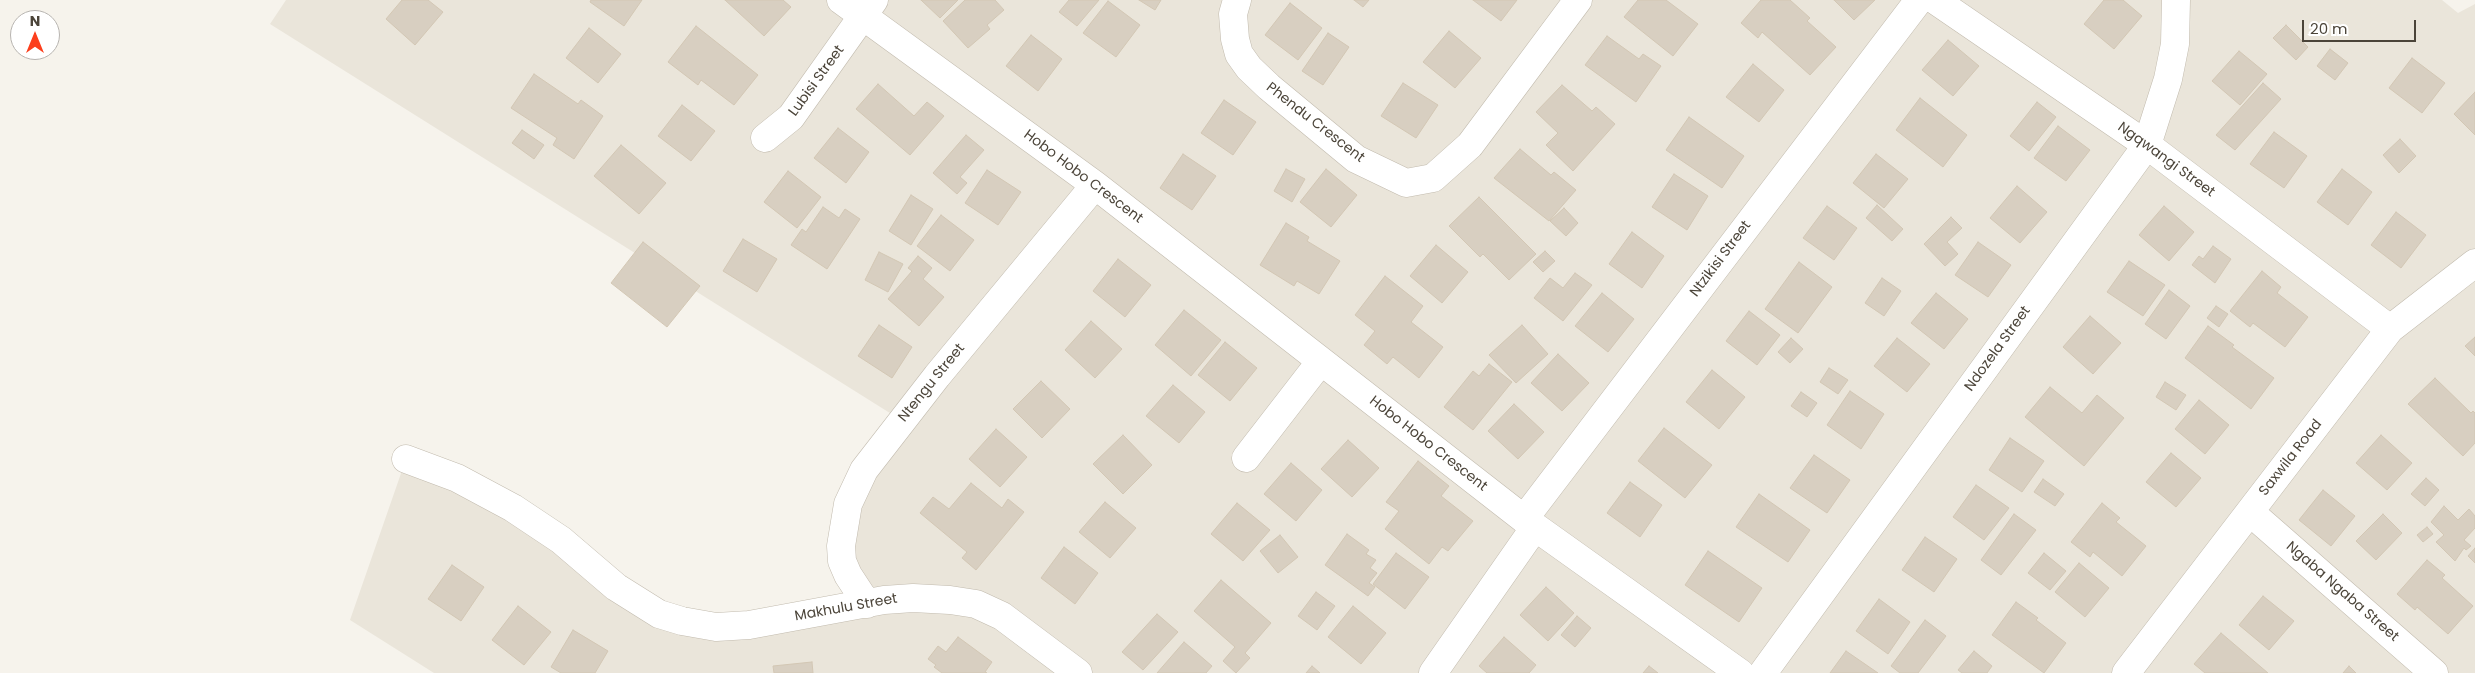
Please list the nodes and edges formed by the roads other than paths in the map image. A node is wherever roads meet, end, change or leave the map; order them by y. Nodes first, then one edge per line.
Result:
1 (841, 0) edge
2 (1237, 0) edge
3 (1578, 0) edge
4 (1918, 0) edge
5 (1935, 0) edge
6 (2176, 0) edge
7 (868, 8) edge
8 (765, 138) dead end
9 (2147, 145) junction
10 (1095, 185) junction
11 (2475, 263) edge
12 (2390, 329) junction
13 (1321, 361) junction
14 (1246, 458) dead end
15 (406, 459) dead end
16 (2250, 512) junction
17 (1530, 523) junction
18 (867, 604) junction
19 (1078, 673) edge
20 (1433, 673) edge
21 (1740, 673) edge
22 (1762, 673) edge
23 (2126, 673) edge
24 (2434, 673) edge

1 - 7 street, Hobo Hobo Crescent
2 - 3 street, Phendu Crescent
4 - 17 street, Ntzikisi Street
5 - 9 street, Ngqwangi Street
6 - 9 street, Ndozela Street
7 - 8 street, Lubisi Street
7 - 10 street, Hobo Hobo Crescent
9 - 12 street, Ngqwangi Street
9 - 22 street, Ndozela Street
10 - 13 street, Hobo Hobo Crescent
10 - 18 street, Ntengu Street
11 - 12 street, Saxwila Road
12 - 16 street, Saxwila Road
13 - 14 street
13 - 17 street, Hobo Hobo Crescent
15 - 18 street, Makhulu Street
16 - 23 street, Saxwila Road
16 - 24 street, Ngaba Ngaba Street
17 - 20 street
17 - 21 street, Hobo Hobo Crescent
18 - 19 street, Makhulu Street

